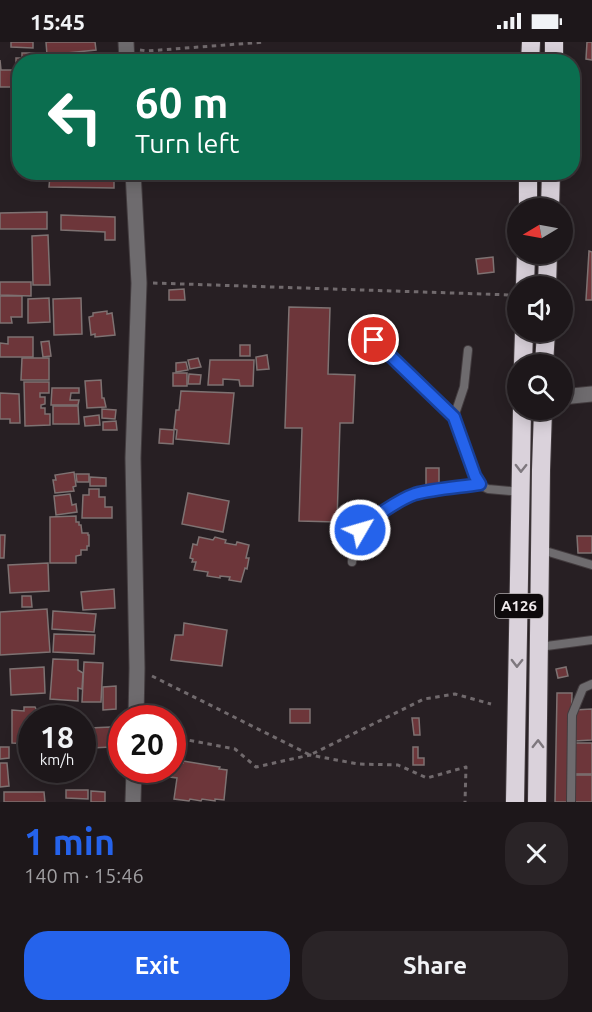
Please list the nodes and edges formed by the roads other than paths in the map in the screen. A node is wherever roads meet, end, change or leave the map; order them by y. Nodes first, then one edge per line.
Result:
1 (133, 180) edge
2 (528, 180) edge
3 (551, 180) edge
4 (528, 198) edge
5 (550, 198) edge
6 (374, 340) dead end
7 (468, 350) dead end
8 (592, 394) edge
9 (573, 396) edge
10 (454, 417) junction
11 (522, 420) edge
12 (543, 420) edge
13 (480, 484) junction
14 (521, 492) junction
15 (540, 550) junction
16 (352, 562) dead end
17 (592, 565) edge
18 (592, 640) edge
19 (539, 647) junction
20 (592, 684) edge
21 (136, 705) edge
22 (134, 783) edge
23 (133, 802) edge
24 (515, 802) edge
25 (537, 802) edge
26 (571, 802) edge

1 - 21 street
2 - 4 highway
3 - 5 highway
6 - 10 lane
7 - 10 lane
8 - 9 street
10 - 13 lane
11 -> 14 highway, A126
12 - 15 highway, A126
13 - 14 lane
13 - 16 lane
14 -> 24 highway, A126
15 - 17 lane
15 - 19 highway, A126
18 - 19 lane
25 -> 19 highway, A126
20 - 26 lane
22 - 23 street

